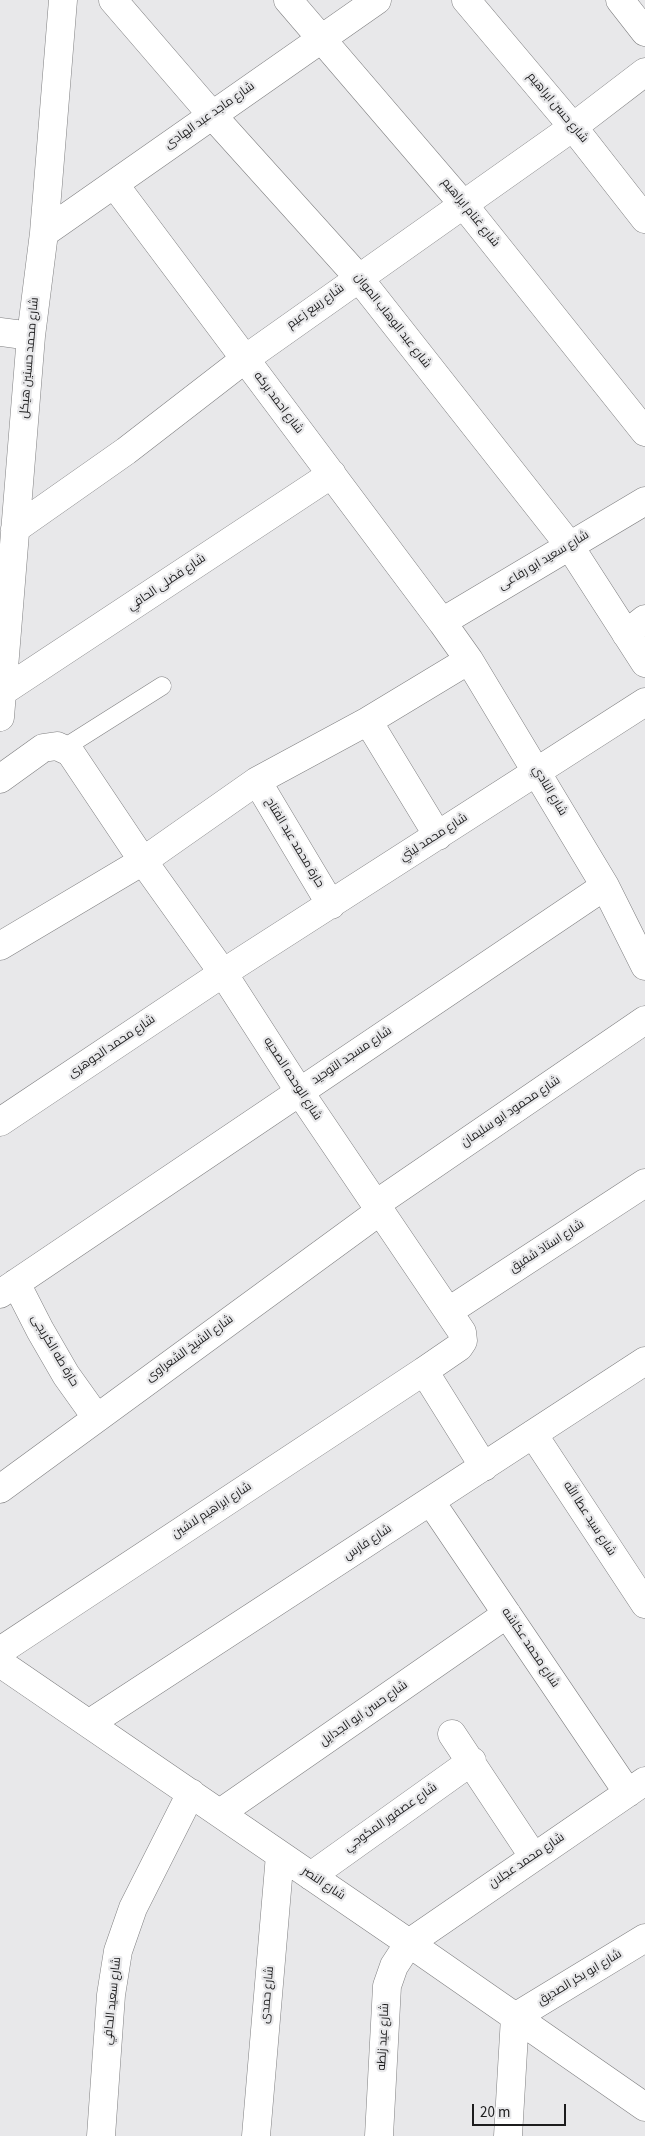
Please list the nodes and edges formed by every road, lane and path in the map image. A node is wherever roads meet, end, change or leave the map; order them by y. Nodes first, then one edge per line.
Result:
1 (63, 0) edge
2 (113, 0) edge
3 (288, 0) edge
4 (376, 0) edge
5 (466, 0) edge
6 (620, 0) edge
7 (645, 32) edge
8 (321, 39) junction
9 (645, 72) edge
10 (212, 115) junction
11 (573, 127) junction
12 (114, 184) junction
13 (463, 204) junction
14 (645, 219) edge
15 (44, 233) junction
16 (358, 277) junction
17 (0, 332) edge
18 (31, 336) junction
19 (245, 359) junction
20 (645, 432) edge
21 (332, 474) junction
22 (645, 500) edge
23 (15, 529) junction
24 (569, 545) junction
25 (442, 622) junction
26 (636, 627) edge
27 (469, 660) junction
28 (645, 662) edge
29 (162, 686) dead end
30 (645, 702) edge
31 (1, 704) edge
32 (368, 721) junction
33 (64, 748) junction
34 (538, 772) junction
35 (0, 779) edge
36 (257, 781) junction
37 (438, 836) junction
38 (143, 861) junction
39 (605, 886) junction
40 (331, 904) junction
41 (0, 946) edge
42 (645, 966) edge
43 (223, 973) junction
44 (645, 1020) edge
45 (299, 1091) junction
46 (0, 1122) edge
47 (645, 1183) edge
48 (378, 1208) junction
49 (8, 1288) edge
50 (449, 1311) junction
51 (643, 1366) edge
52 (424, 1371) junction
53 (96, 1417) junction
54 (533, 1434) junction
55 (484, 1467) junction
56 (0, 1489) edge
57 (431, 1502) junction
58 (645, 1604) edge
59 (507, 1614) junction
60 (0, 1651) edge
61 (0, 1663) edge
62 (90, 1724) junction
63 (452, 1734) dead end
64 (472, 1761) junction
65 (636, 1787) edge
66 (191, 1793) junction
67 (220, 1813) junction
68 (280, 1855) junction
69 (533, 1856) junction
70 (311, 1876) junction
71 (409, 1943) junction
72 (640, 1950) edge
73 (515, 2017) junction
74 (645, 2107) edge
75 (101, 2136) edge
76 (256, 2136) edge
77 (379, 2136) edge
78 (508, 2136) edge

1 - 15 street, شارع محمد حسنين هيكل
2 - 10 street, شارع عبد الوهاب الموان
3 - 8 street, شارع غنام ابراهيم
4 - 8 street, شارع ماجد عبد الهادى
5 - 11 street, شارع حسن ابراهيم
6 - 7 street
8 - 10 street, شارع ماجد عبد الهادى
8 - 13 street, شارع غنام ابراهيم
9 - 11 street, شارع ربيع زعيم
10 - 12 street, شارع ماجد عبد الهادى
10 - 16 street, شارع عبد الوهاب الموان
11 - 13 street, شارع ربيع زعيم
11 - 14 street, شارع حسن ابراهيم
12 - 15 street, شارع ماجد عبد الهادى
12 - 19 street, شارع احمد بركه
13 - 16 street, شارع ربيع زعيم
13 - 20 street, شارع غنام ابراهيم
15 - 18 street, شارع محمد حسنين هيكل
16 - 19 street, شارع ربيع زعيم
16 - 24 street, شارع عبد الوهاب الموان
17 - 18 street
18 - 23 street, شارع محمد حسنين هيكل
19 - 21 street, شارع احمد بركه
19 - 23 street, شارع ربيع زعيم
21 - 25 street, شارع احمد بركه
21 - 31 street, شارع فضلى الحافي
22 - 24 street, شارع سعيد ابو رفاعى
23 - 31 street, شارع محمد حسنين هيكل
24 - 25 street, شارع سعيد ابو رفاعى
24 - 26 street, شارع عبد الوهاب الموان
25 - 27 street, شارع النادي
26 - 28 street, شارع عبد الوهاب الموان
27 - 32 street
27 - 34 street, شارع النادي
29 - 33 lane
30 - 34 street, شارع محمد ليثي
32 - 36 street
32 - 37 street
33 - 35 street
33 - 38 street, شارع الوحده الصحيه
34 - 37 street, شارع محمد ليثي
34 - 39 street, شارع النادي
36 - 38 street
36 - 40 street, حارة محمد عبد الفتاح
37 - 40 street, شارع محمد ليثي
38 - 41 street
38 - 43 street, شارع الوحده الصحيه
39 - 42 street, شارع النادي
39 - 45 street, شارع مسجد التوحيد
40 - 43 street, شارع محمد ليثي
43 - 45 street, شارع الوحده الصحيه
43 - 46 street, شارع محمد الجوهرى
44 - 48 street, شارع محمود ابو سليمان
45 - 48 street, شارع الوحده الصحيه
45 - 49 street, شارع مسجد التوحيد
47 - 50 street, شارع استاذ شفيق
48 - 50 street, شارع الوحده الصحيه
48 - 53 street, شارع الشيخ الشعراوى
49 - 53 street, حارة طه الكريجى
50 - 52 street, شارع الوحده الصحيه
51 - 54 street, شارع فارس
52 - 55 street
52 - 60 street, شارع ابراهيم لاشين
53 - 56 street, شارع الشيخ الشعراوى
54 - 55 street, شارع فارس
54 - 58 street, شارع سيد عطا الله
55 - 57 street, شارع فارس
57 - 59 street, شارع محمد عكاشه
57 - 62 street, شارع فارس
59 - 65 street, شارع محمد عكاشه
59 - 67 street, شارع حسن ابو الجدايل
61 - 62 street, شارع النصر
62 - 66 street, شارع النصر
63 - 64 street
64 - 69 street
64 - 70 street, شارع عصفور المكوجي
65 - 69 street, شارع محمد عجلان
66 - 67 street, شارع النصر
66 - 75 street, شارع سعيد الحافي
67 - 68 street, شارع النصر
68 - 70 street, شارع النصر
68 - 76 street, شارع حمدى
69 - 71 street, شارع محمد عجلان
70 - 71 street, شارع النصر
71 - 73 street, شارع النصر
71 - 77 street, شارع عيد زلطه
72 - 73 street, شارع ابو بكر الصديق
73 - 74 street, شارع النصر
73 - 78 street

